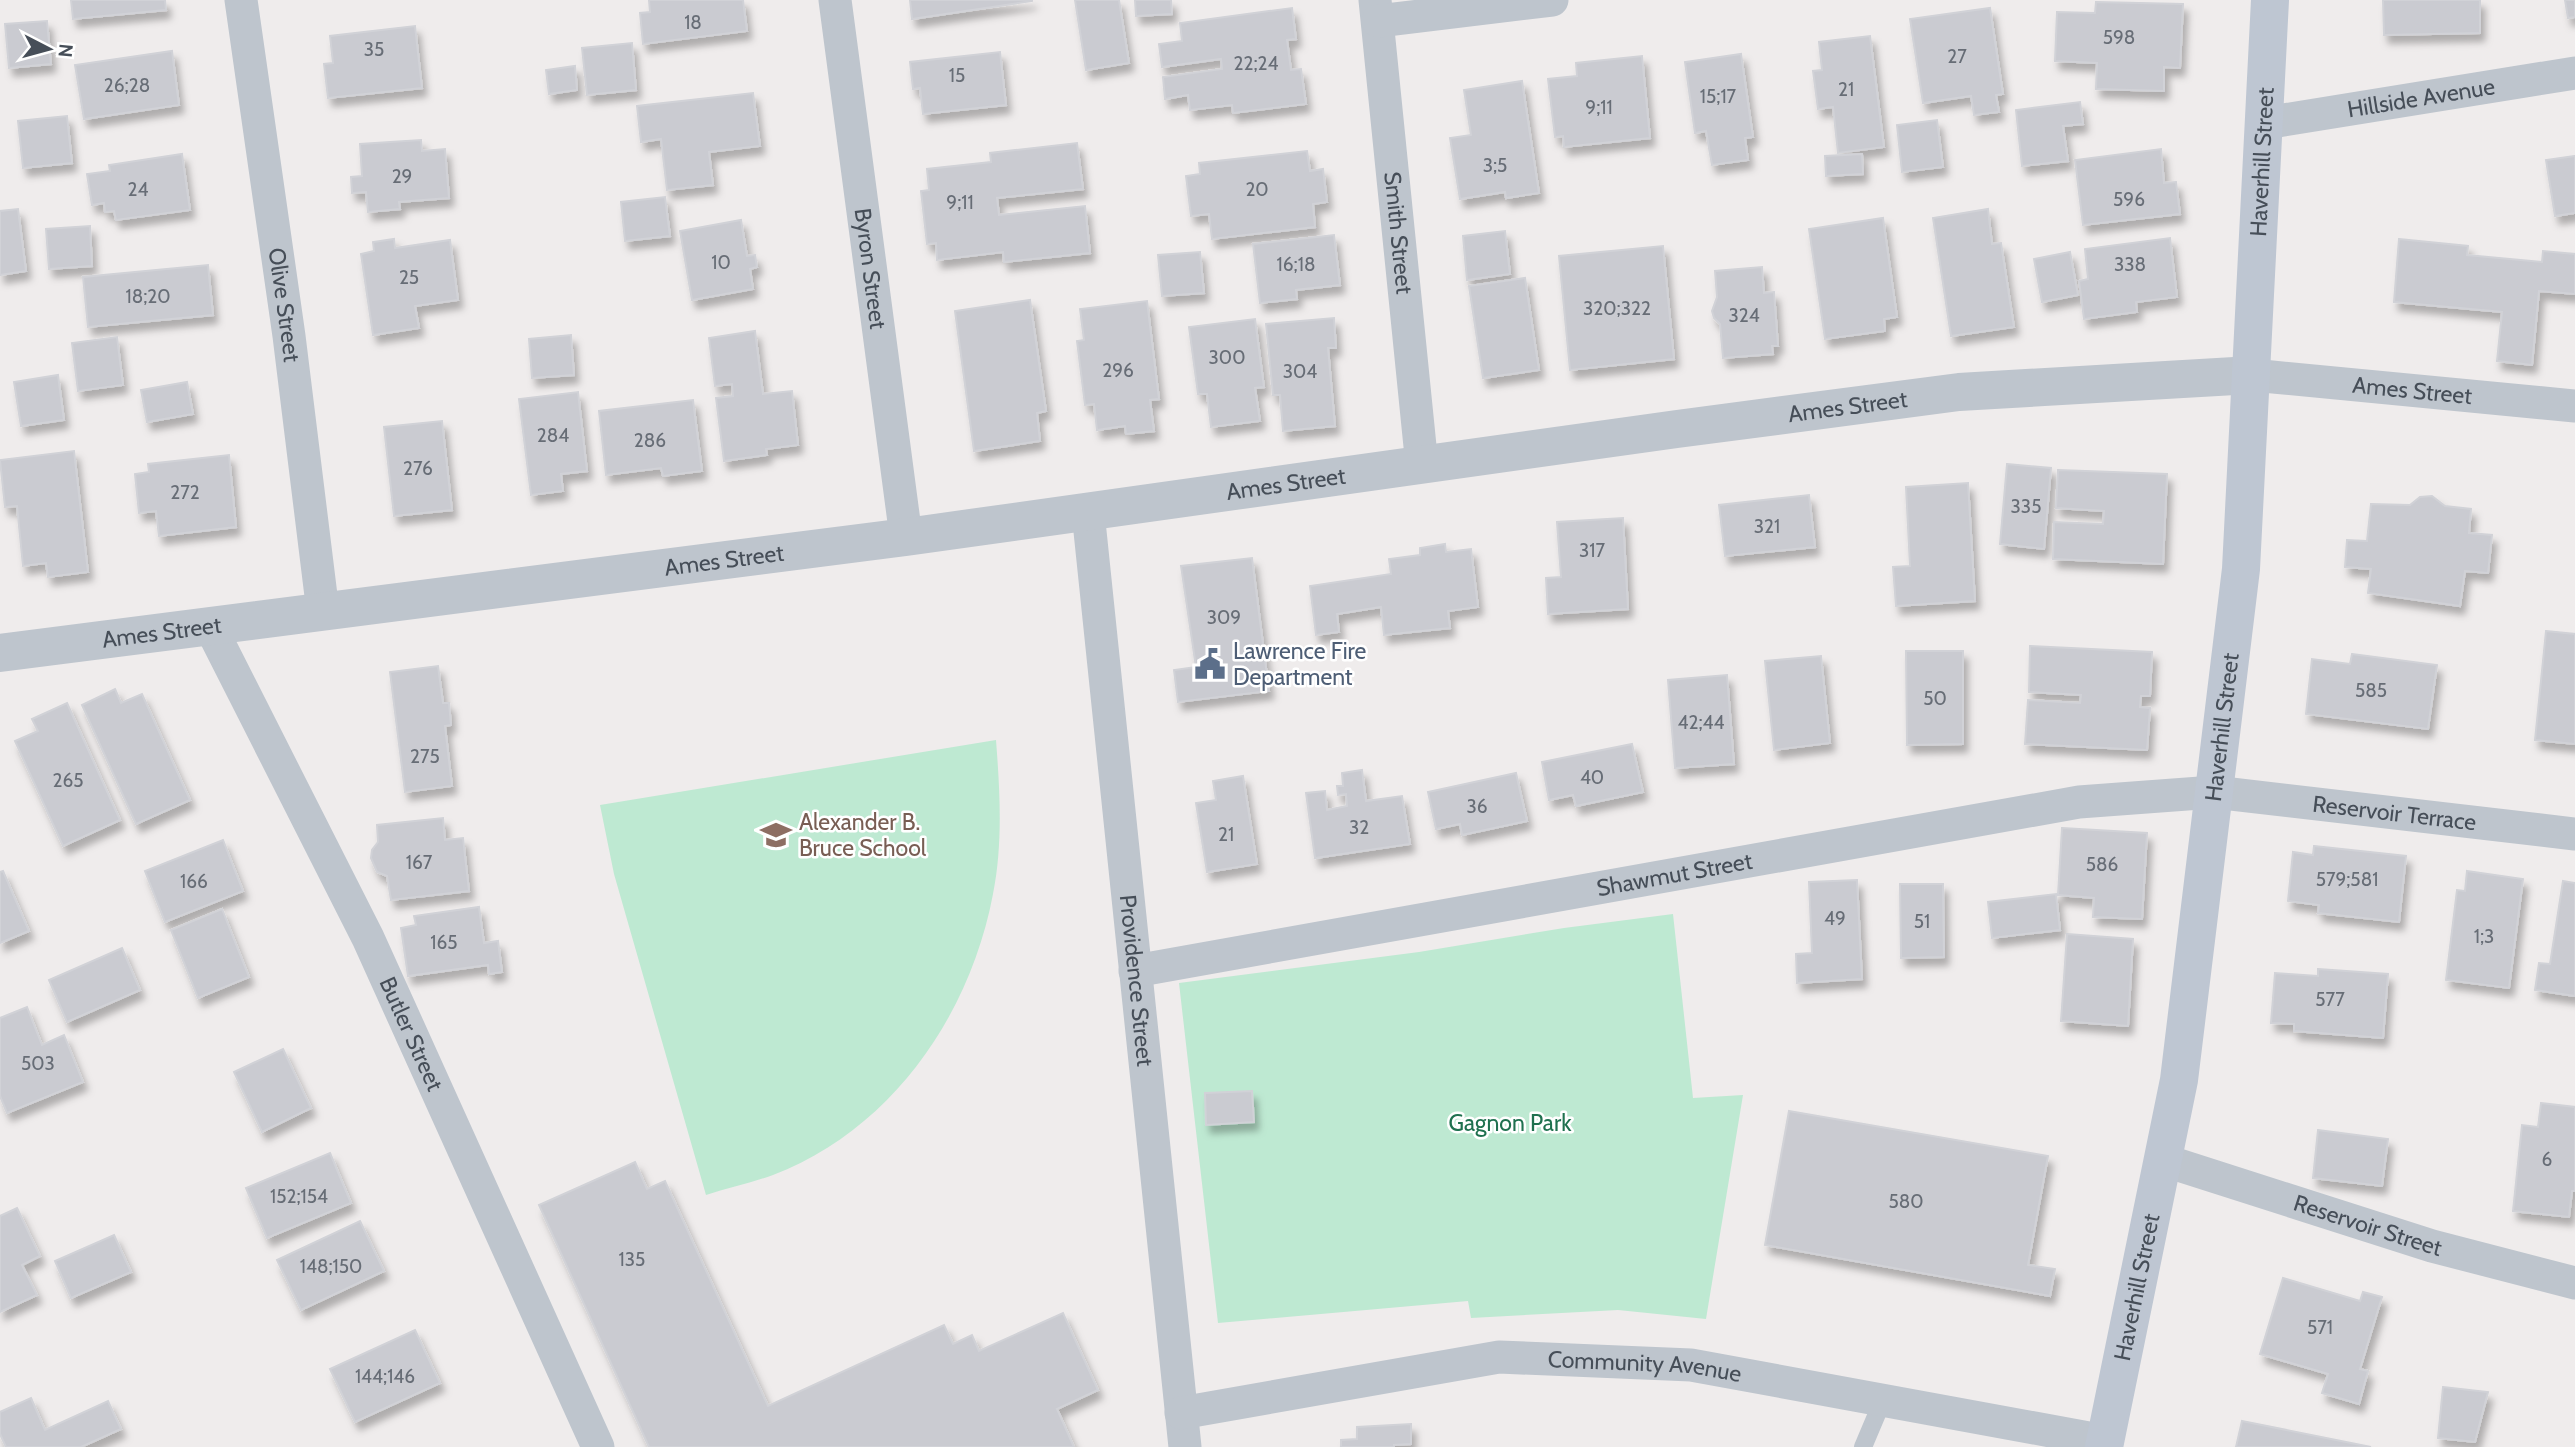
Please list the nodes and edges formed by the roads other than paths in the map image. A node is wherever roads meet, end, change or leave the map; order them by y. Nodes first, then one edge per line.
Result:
1 (241, 0) edge
2 (835, 0) edge
3 (1552, 0) edge
4 (2270, 0) edge
5 (1377, 11) edge
6 (2575, 73) edge
7 (2265, 123) junction
8 (2252, 376) junction
9 (2575, 407) edge
10 (1422, 466) junction
11 (1088, 512) junction
12 (906, 537) junction
13 (323, 612) junction
14 (210, 626) junction
15 (0, 653) edge
16 (2214, 793) junction
17 (2575, 834) edge
18 (1135, 971) junction
19 (2163, 1160) junction
20 (2575, 1283) edge
21 (1882, 1402) junction
22 (1181, 1413) junction
23 (2104, 1444) edge
24 (598, 1447) edge
25 (1185, 1447) edge
26 (1863, 1447) edge

1 - 13 street, Olive Street
2 - 12 street, Byron Street
3 - 5 street
4 - 7 main road, Haverhill Street
5 - 10 street, Smith Street
6 - 7 street, Hillside Avenue
7 - 8 main road, Haverhill Street
8 - 9 street, Ames Street
8 - 10 street, Ames Street
8 - 16 main road, Haverhill Street
10 - 11 street, Ames Street
11 - 12 street, Ames Street
11 - 18 street, Providence Street
12 - 13 street, Ames Street
13 - 14 street, Ames Street
14 - 15 street, Ames Street
14 - 24 street, Butler Street
16 - 17 street, Reservoir Terrace
16 - 18 street, Shawmut Street
16 - 19 main road, Haverhill Street
18 - 22 street, Providence Street
19 - 20 street, Reservoir Street
19 - 23 main road, Haverhill Street
21 - 22 street, Community Avenue
21 - 23 street, Community Avenue
21 - 26 lane
22 - 25 street, Providence Street

